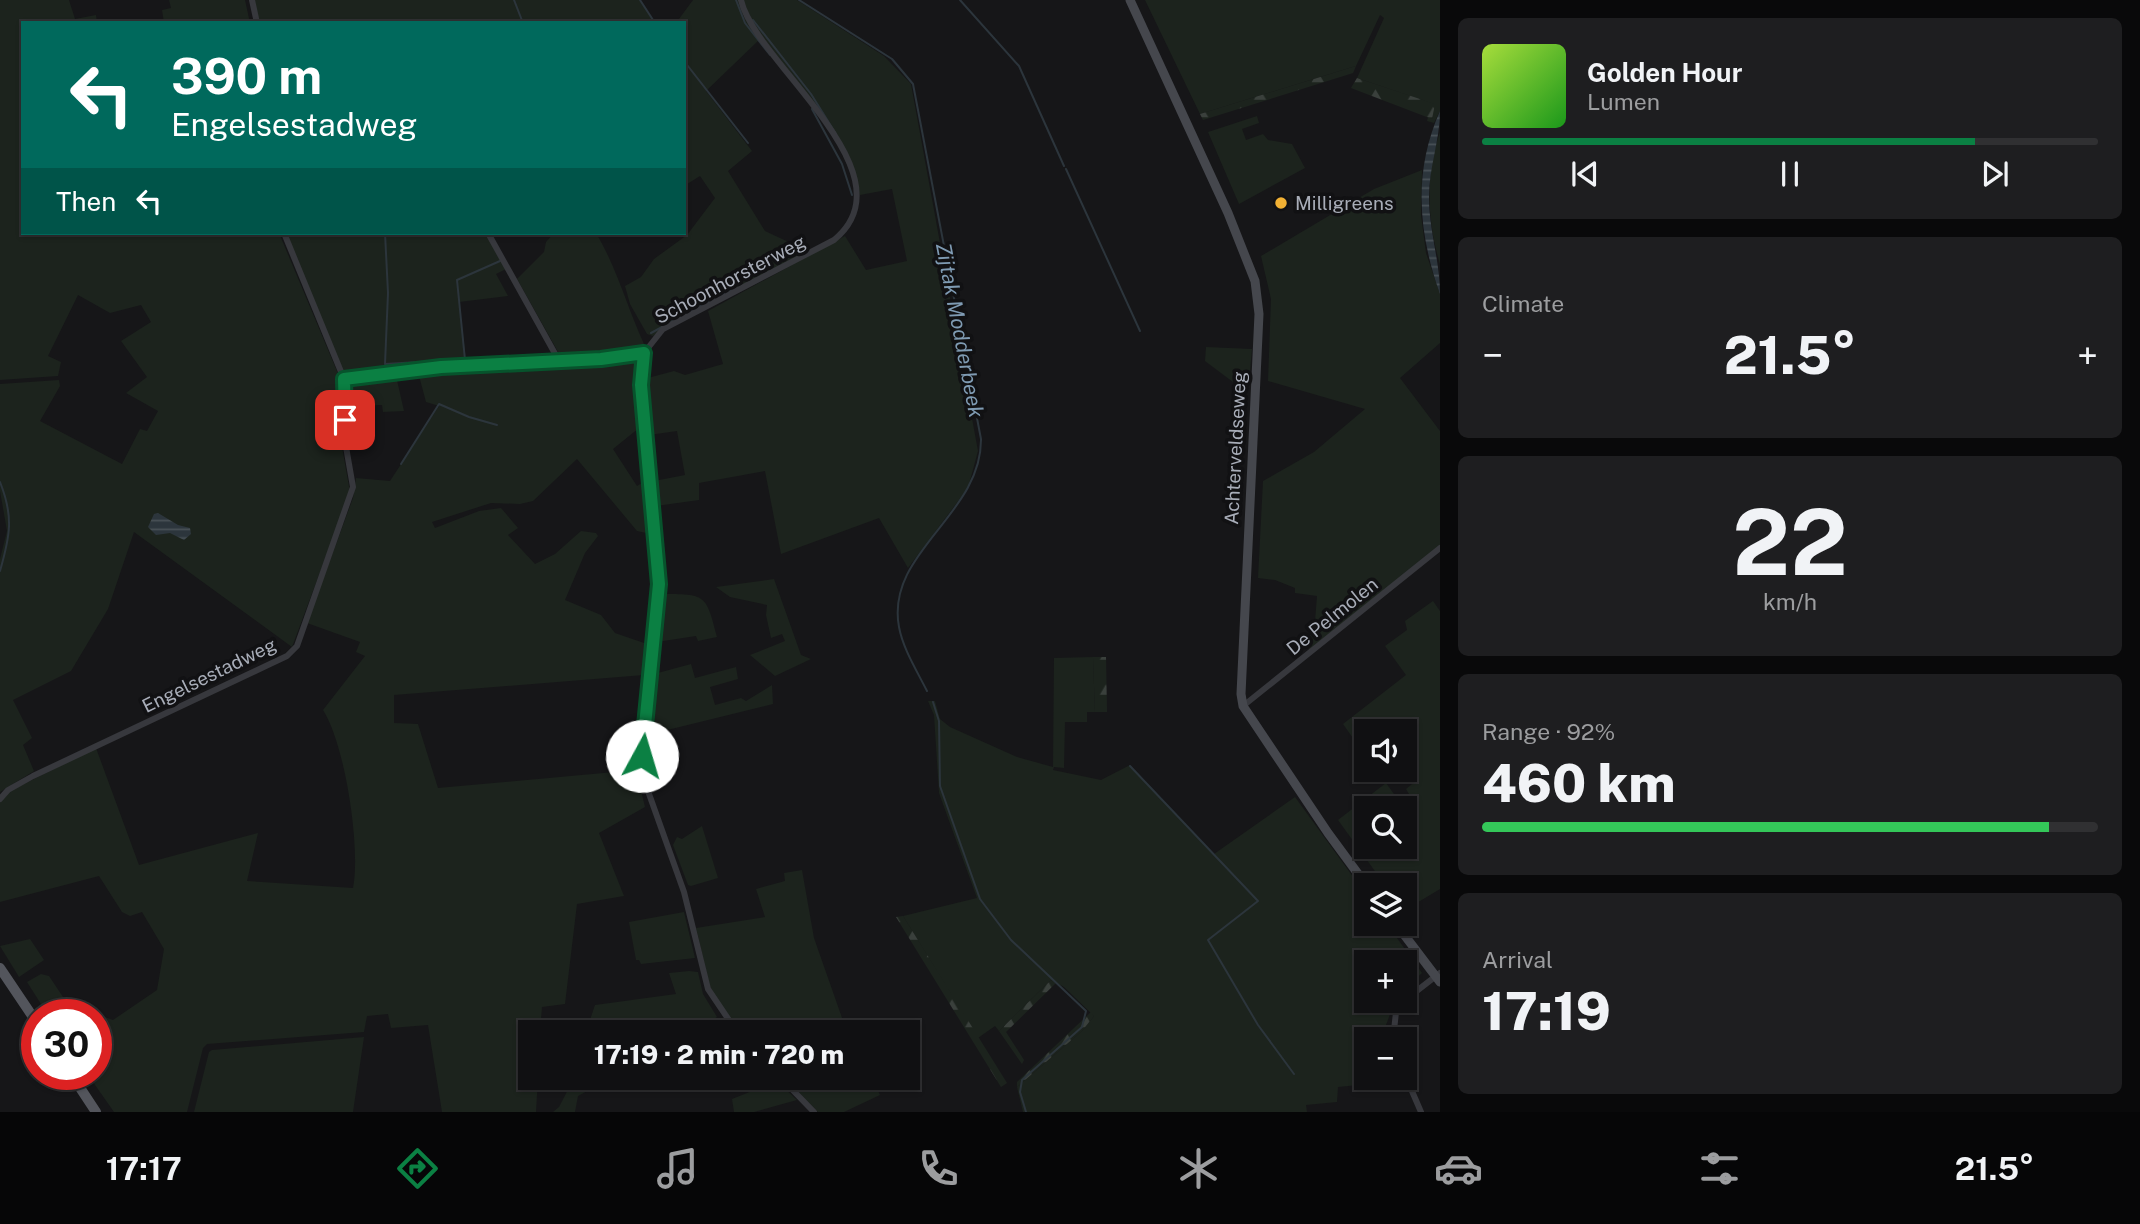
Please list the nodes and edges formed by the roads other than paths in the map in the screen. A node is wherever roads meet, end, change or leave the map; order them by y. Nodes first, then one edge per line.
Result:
1 (252, 0) edge
2 (740, 0) edge
3 (1130, 0) edge
4 (257, 21) edge
5 (285, 235) edge
6 (489, 235) edge
7 (644, 353) junction
8 (558, 359) junction
9 (344, 379) junction
10 (1440, 548) edge
11 (1243, 706) junction
12 (0, 799) edge
13 (1358, 873) edge
14 (1406, 936) edge
15 (0, 968) edge
16 (1439, 977) edge
17 (1417, 992) edge
18 (21, 999) edge
19 (729, 1020) edge
20 (82, 1090) edge
21 (793, 1090) edge
22 (1411, 1090) edge
23 (96, 1112) edge
24 (814, 1112) edge
25 (1421, 1112) edge

1 - 4 street
2 - 7 street, Schoonhorsterweg
3 - 11 street, Achterveldseweg
5 - 9 street, Engelsestadweg
6 - 8 street
7 - 8 street
7 - 19 street
8 - 9 street
9 - 12 street, Engelsestadweg
10 - 11 street, De Pelmolen
11 - 13 street
14 - 16 street
15 - 18 main road
16 - 17 street
20 - 23 main road
21 - 24 street
22 - 25 street

